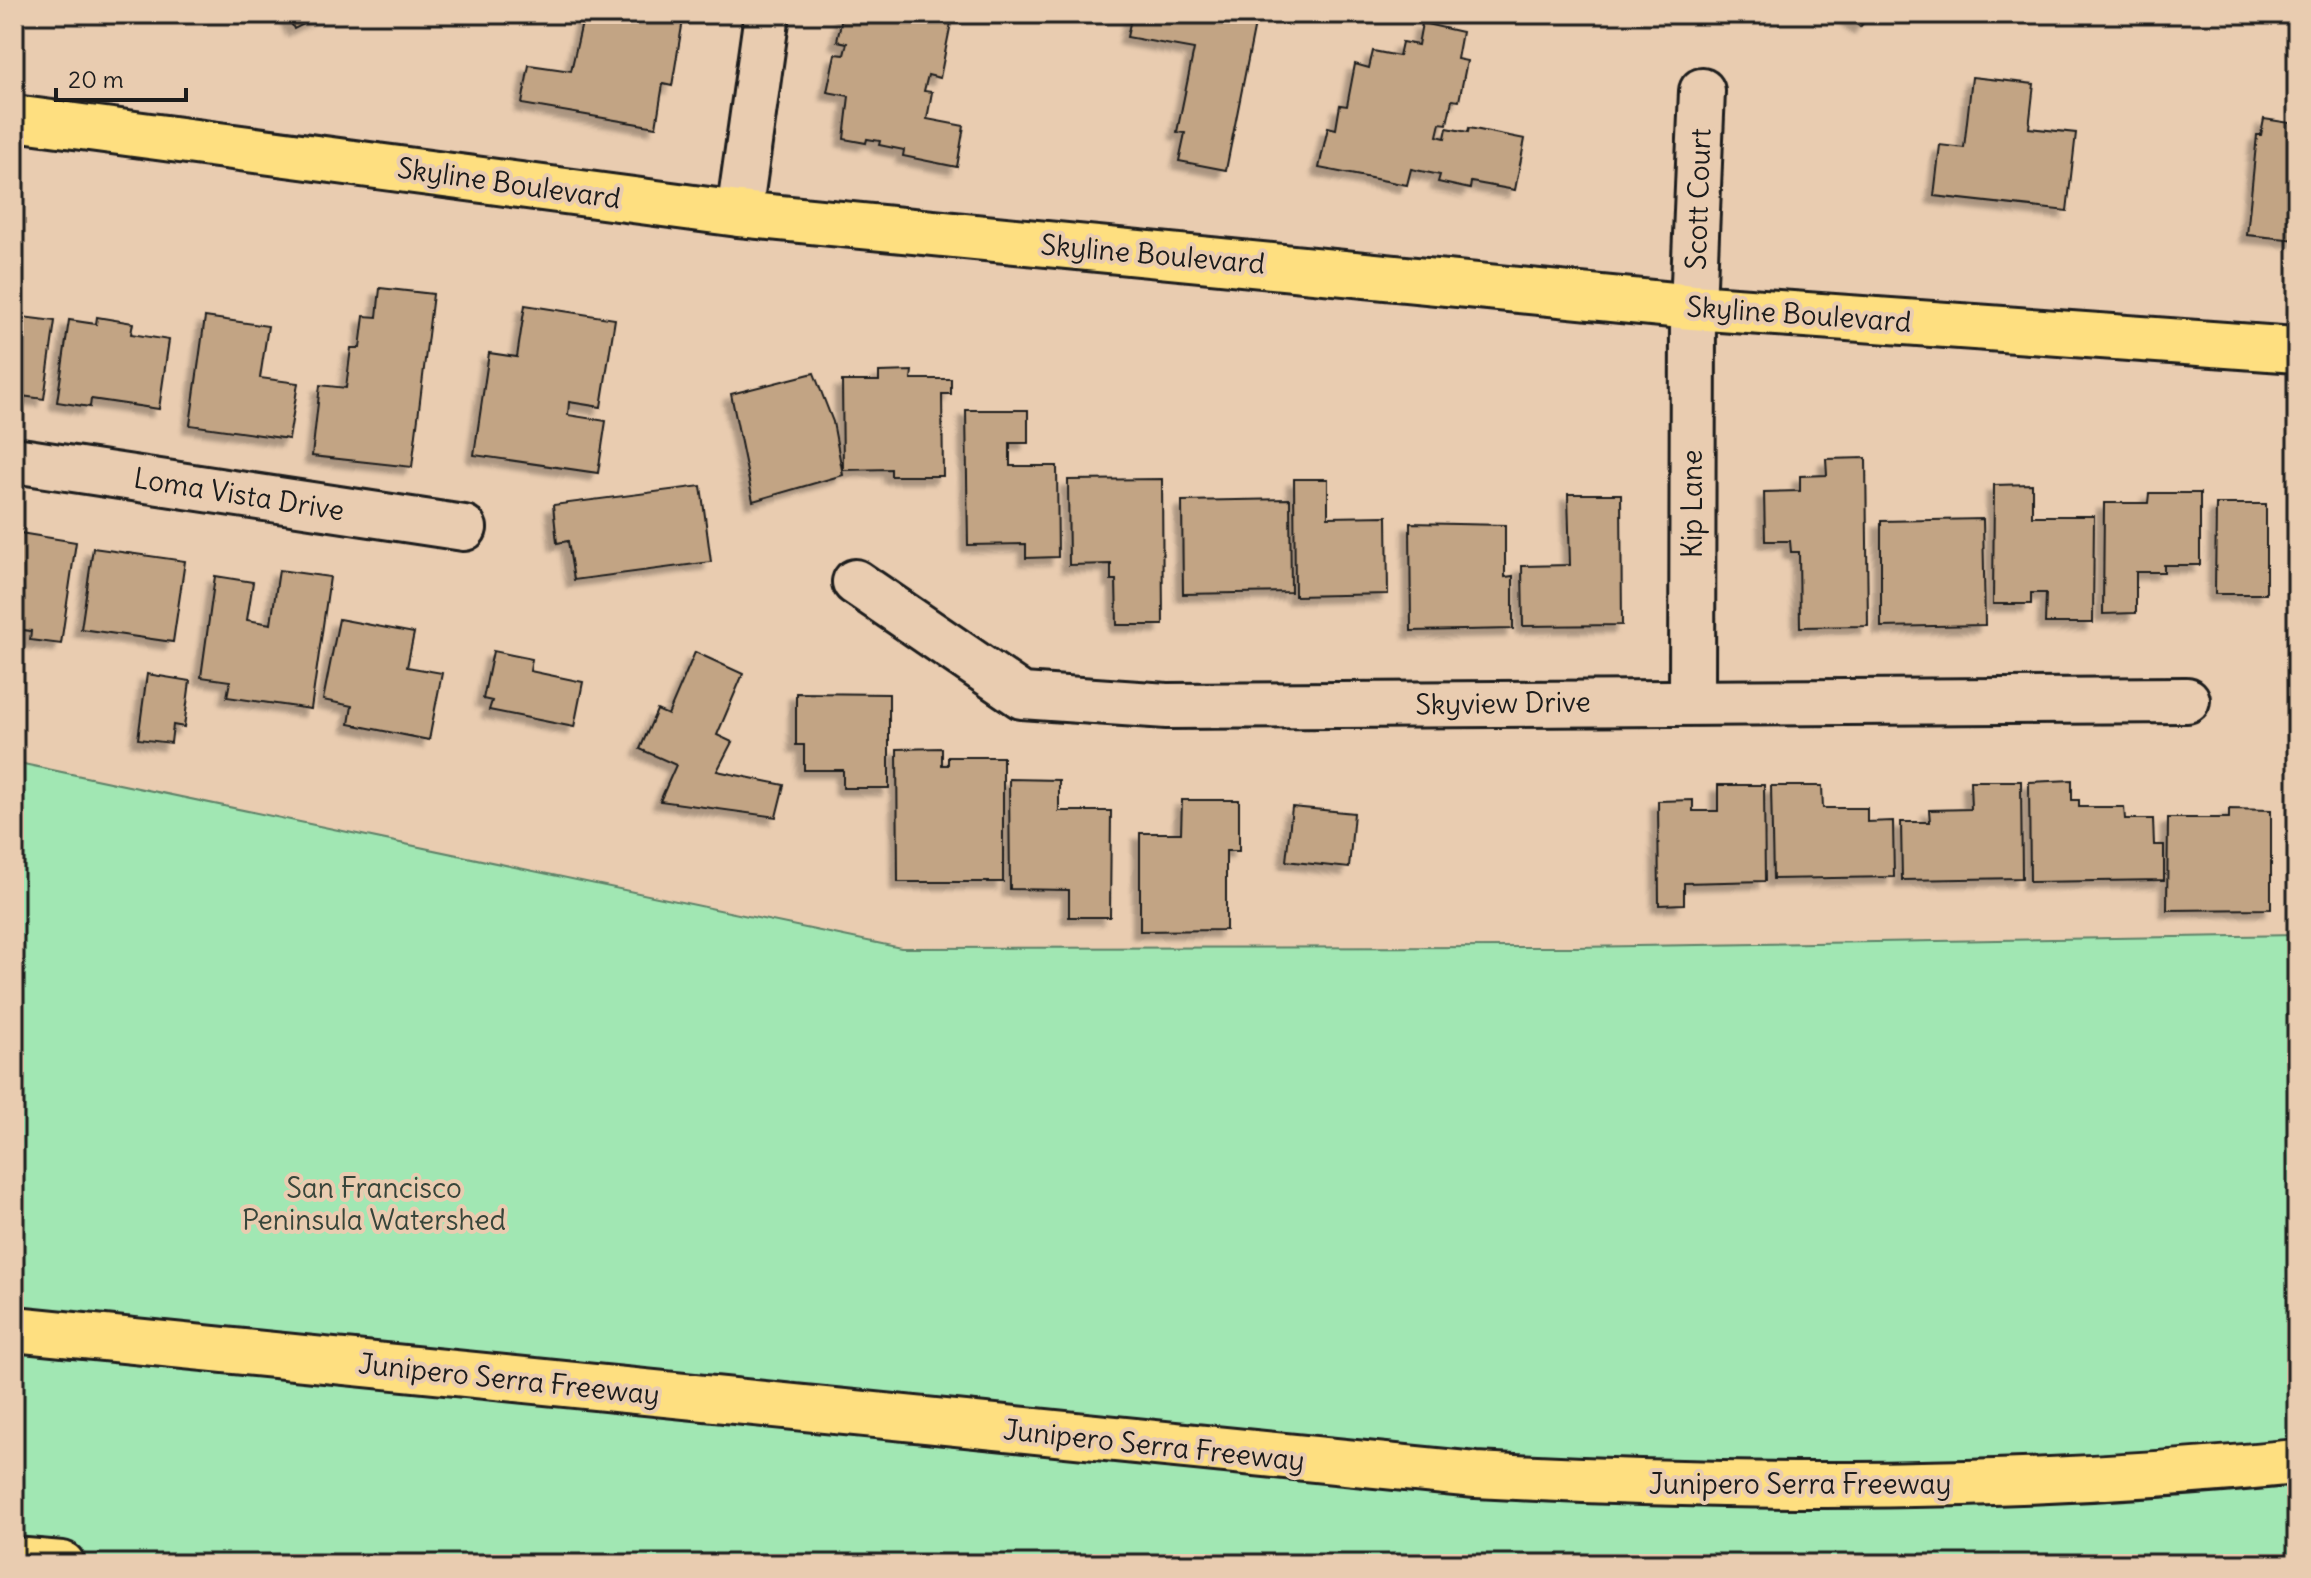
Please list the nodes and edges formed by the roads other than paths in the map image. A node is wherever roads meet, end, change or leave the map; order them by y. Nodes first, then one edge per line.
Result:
1 (767, 14) edge
2 (1702, 91) dead end
3 (14, 118) edge
4 (739, 214) junction
5 (1693, 307) junction
6 (2297, 350) edge
7 (14, 460) edge
8 (464, 528) dead end
9 (855, 582) dead end
10 (2187, 700) dead end
11 (1692, 701) junction
12 (14, 1329) edge
13 (2297, 1462) edge
14 (14, 1560) edge
15 (62, 1564) edge

1 - 4 street
2 - 5 street, Scott Court
3 - 4 main road, Skyline Boulevard
4 - 5 main road, Skyline Boulevard
5 - 6 main road, Skyline Boulevard
5 - 11 street, Kip Lane
7 - 8 street, Loma Vista Drive
9 - 11 street, Skyview Drive
10 - 11 street, Skyview Drive
12 - 13 main road, Junipero Serra Freeway
14 - 15 main road

